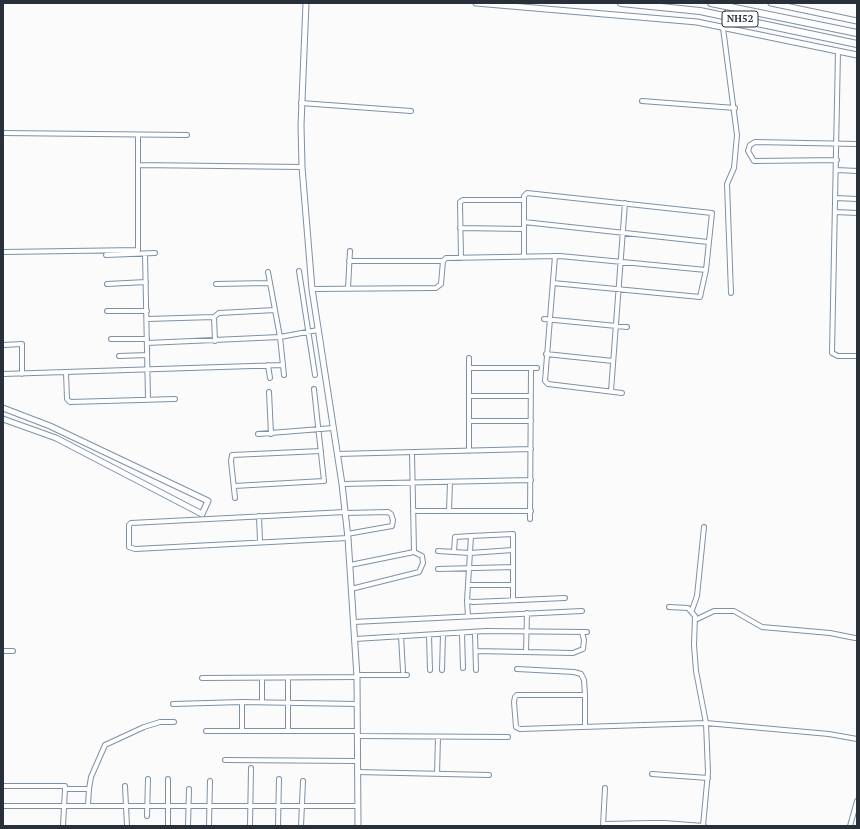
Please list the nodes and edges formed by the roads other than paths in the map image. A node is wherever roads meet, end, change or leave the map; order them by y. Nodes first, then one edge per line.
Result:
1 (306, 3) edge
2 (476, 3) edge
3 (621, 3) edge
4 (711, 3) edge
5 (771, 3) edge
6 (779, 4) edge
7 (857, 21) edge
8 (723, 28) junction
9 (857, 33) edge
10 (857, 44) edge
11 (838, 51) junction
12 (857, 55) edge
13 (642, 101) dead end
14 (301, 103) junction
15 (735, 108) junction
16 (411, 111) dead end
17 (3, 132) edge
18 (138, 134) junction
19 (188, 134) dead end
20 (838, 143) junction
21 (857, 144) edge
22 (837, 160) junction
23 (138, 165) junction
24 (302, 167) junction
25 (837, 170) junction
26 (857, 171) edge
27 (836, 198) junction
28 (857, 199) edge
29 (524, 200) junction
30 (625, 203) junction
31 (836, 212) junction
32 (857, 213) edge
33 (524, 222) junction
34 (460, 228) junction
35 (524, 228) junction
36 (622, 232) junction
37 (708, 242) junction
38 (350, 251) dead end
39 (3, 252) edge
40 (155, 253) dead end
41 (145, 254) junction
42 (106, 255) dead end
43 (555, 256) junction
44 (524, 257) junction
45 (461, 258) junction
46 (349, 261) junction
47 (443, 261) junction
48 (619, 262) junction
49 (706, 270) junction
50 (299, 271) dead end
51 (268, 272) dead end
52 (146, 282) junction
53 (269, 283) junction
54 (553, 283) junction
55 (107, 284) dead end
56 (216, 284) dead end
57 (348, 288) junction
58 (312, 289) junction
59 (618, 289) junction
60 (731, 293) dead end
61 (274, 310) junction
62 (107, 311) dead end
63 (147, 311) junction
64 (214, 316) junction
65 (147, 319) junction
66 (544, 319) dead end
67 (549, 319) junction
68 (615, 326) junction
69 (627, 327) dead end
70 (318, 330) junction
71 (308, 332) junction
72 (280, 337) junction
73 (111, 339) dead end
74 (147, 341) junction
75 (215, 341) junction
76 (3, 345) edge
77 (546, 354) junction
78 (147, 355) junction
79 (119, 356) dead end
80 (857, 356) edge
81 (469, 358) dead end
82 (613, 361) junction
83 (268, 365) junction
84 (283, 365) junction
85 (469, 368) junction
86 (531, 368) junction
87 (536, 368) dead end
88 (147, 370) junction
89 (66, 373) junction
90 (3, 374) edge
91 (22, 374) junction
92 (284, 375) dead end
93 (315, 375) dead end
94 (270, 378) dead end
95 (314, 389) dead end
96 (611, 391) junction
97 (269, 392) dead end
98 (622, 393) dead end
99 (469, 396) junction
100 (531, 396) junction
101 (148, 399) junction
102 (175, 399) dead end
103 (3, 408) edge
104 (3, 419) edge
105 (469, 421) junction
106 (531, 421) junction
107 (333, 428) junction
108 (319, 430) junction
109 (258, 434) dead end
110 (271, 434) junction
111 (531, 449) junction
112 (321, 451) junction
113 (469, 451) junction
114 (412, 452) junction
115 (337, 454) junction
116 (532, 480) junction
117 (411, 482) junction
118 (450, 482) junction
119 (342, 484) junction
120 (234, 486) junction
121 (235, 498) dead end
122 (413, 511) junction
123 (449, 511) junction
124 (531, 511) junction
125 (345, 513) junction
126 (259, 516) junction
127 (530, 519) dead end
128 (704, 527) dead end
129 (347, 536) junction
130 (471, 536) junction
131 (260, 541) junction
132 (513, 550) junction
133 (414, 552) junction
134 (438, 552) dead end
135 (454, 552) junction
136 (470, 553) junction
137 (350, 565) junction
138 (513, 567) junction
139 (469, 568) junction
140 (438, 569) dead end
141 (468, 585) junction
142 (513, 585) junction
143 (351, 589) junction
144 (565, 598) dead end
145 (513, 600) junction
146 (467, 601) junction
147 (670, 607) dead end
148 (692, 610) junction
149 (582, 611) dead end
150 (527, 613) junction
151 (468, 616) junction
152 (695, 620) junction
153 (353, 622) junction
154 (527, 632) junction
155 (475, 633) junction
156 (443, 634) junction
157 (462, 634) junction
158 (429, 635) junction
159 (401, 636) junction
160 (855, 638) dead end
161 (354, 639) junction
162 (3, 651) edge
163 (12, 651) dead end
164 (476, 651) junction
165 (526, 652) junction
166 (463, 668) dead end
167 (430, 670) dead end
168 (442, 670) dead end
169 (476, 670) dead end
170 (517, 670) dead end
171 (403, 671) dead end
172 (407, 675) dead end
173 (357, 676) junction
174 (202, 678) dead end
175 (262, 678) junction
176 (288, 678) junction
177 (585, 695) junction
178 (242, 702) junction
179 (262, 702) junction
180 (288, 703) junction
181 (173, 704) dead end
182 (357, 704) junction
183 (174, 722) dead end
184 (706, 723) junction
185 (585, 727) junction
186 (206, 731) dead end
187 (242, 731) junction
188 (288, 731) junction
189 (357, 734) junction
190 (438, 737) junction
191 (508, 737) dead end
192 (857, 739) edge
193 (225, 760) dead end
194 (357, 761) junction
195 (251, 768) dead end
196 (357, 772) junction
197 (437, 774) junction
198 (652, 774) dead end
199 (489, 775) dead end
200 (148, 778) dead end
201 (279, 778) dead end
202 (708, 778) junction
203 (168, 779) dead end
204 (210, 781) dead end
205 (303, 781) dead end
206 (3, 786) edge
207 (126, 786) dead end
208 (189, 788) dead end
209 (605, 788) dead end
210 (65, 789) junction
211 (89, 789) junction
212 (857, 801) edge
213 (3, 806) edge
214 (65, 806) junction
215 (88, 806) junction
216 (127, 806) junction
217 (147, 806) junction
218 (168, 806) junction
219 (189, 806) junction
220 (209, 806) junction
221 (279, 806) junction
222 (302, 806) junction
223 (358, 806) junction
224 (250, 807) junction
225 (147, 816) dead end
226 (603, 825) edge
227 (651, 825) edge
228 (63, 826) edge
229 (127, 826) edge
230 (168, 826) edge
231 (188, 826) edge
232 (209, 826) edge
233 (250, 826) edge
234 (278, 826) edge
235 (302, 826) edge
236 (358, 826) edge
237 (704, 826) edge
238 (850, 826) edge

1 - 14 street
2 - 8 street
3 - 10 highway, NH52
4 - 9 highway, NH52
5 - 6 street
6 - 7 street
8 - 11 street
8 - 15 street
11 - 12 street
11 - 20 street
13 - 15 street
14 - 16 street
14 - 24 street
15 - 60 street
17 - 18 street
18 - 19 street
18 - 23 street
20 - 21 street
20 - 22 street
20 - 22 street
22 - 25 street
23 - 24 street
23 - 39 street
24 - 58 street
25 - 26 street
25 - 27 street
27 - 28 street
27 - 31 street
29 - 30 street
29 - 33 street
29 - 34 street
30 - 36 street
30 - 37 street
31 - 32 street
31 - 80 street
33 - 35 street
33 - 36 street
34 - 35 street
34 - 45 street
35 - 44 street
36 - 37 street
36 - 48 street
37 - 49 street
38 - 46 street
40 - 41 street
41 - 42 street
41 - 52 street
43 - 44 street
43 - 48 street
43 - 54 street
44 - 45 street
45 - 47 street
46 - 47 street
46 - 57 street
47 - 57 street
48 - 49 street
48 - 59 street
49 - 59 street
50 - 71 street
51 - 53 street
52 - 55 street
52 - 63 street
53 - 56 street
53 - 61 street
54 - 59 street
54 - 67 street
57 - 58 street
58 - 70 street
59 - 68 street
61 - 64 street
61 - 72 street
62 - 63 street
63 - 65 street
64 - 65 street
64 - 75 street
65 - 74 street
66 - 67 street
67 - 68 street
67 - 77 street
68 - 69 street
68 - 82 street
70 - 71 street
70 - 107 street
71 - 72 street
71 - 93 street
72 - 75 street
72 - 84 street
73 - 74 street
74 - 75 street
74 - 78 street
76 - 91 street
77 - 82 street
77 - 96 street
78 - 79 street
78 - 88 street
81 - 85 street
82 - 96 street
83 - 84 street
83 - 88 street
83 - 94 street
84 - 92 street
85 - 86 street
85 - 99 street
86 - 87 street
86 - 100 street
88 - 89 street
88 - 101 street
89 - 91 street
89 - 101 street
90 - 91 street
95 - 108 street
96 - 98 street
97 - 110 street
99 - 100 street
99 - 105 street
100 - 106 street
101 - 102 street
103 - 104 street
105 - 106 street
105 - 113 street
106 - 111 street
107 - 108 street
107 - 115 street
108 - 110 street
108 - 112 street
109 - 110 street
111 - 113 street
111 - 116 street
112 - 120 street
112 - 120 street
113 - 114 street
114 - 115 street
114 - 117 street
115 - 119 street
116 - 118 street
116 - 124 street
117 - 118 street
117 - 119 street
117 - 122 street
118 - 123 street
119 - 125 street
120 - 121 street
122 - 123 street
122 - 133 street
123 - 124 street
124 - 127 street
125 - 126 street
125 - 129 street
125 - 129 street
126 - 131 street
126 - 131 street
128 - 148 street
129 - 131 street
129 - 137 street
130 - 132 street
130 - 135 street
130 - 136 street
132 - 136 street
132 - 138 street
133 - 137 street
133 - 143 street
134 - 135 street
135 - 136 street
136 - 139 street
137 - 143 street
138 - 139 street
138 - 142 street
139 - 140 street
139 - 141 street
141 - 142 street
141 - 146 street
142 - 145 street
143 - 153 street
144 - 145 street
145 - 146 street
146 - 151 street
147 - 148 street
148 - 152 street
149 - 150 street
150 - 151 street
150 - 154 street
151 - 153 street
152 - 160 street
152 - 184 street
153 - 161 street
154 - 155 street
154 - 165 street
154 - 165 street
155 - 157 street
155 - 164 street
156 - 157 street
156 - 158 street
156 - 168 street
157 - 166 street
158 - 159 street
158 - 167 street
159 - 161 street
159 - 171 street
161 - 173 street
162 - 163 street
164 - 165 street
164 - 169 street
170 - 177 street
172 - 173 street
173 - 176 street
173 - 182 street
174 - 175 street
175 - 176 street
175 - 179 street
176 - 180 street
177 - 185 street
177 - 185 street
178 - 179 street
178 - 181 street
178 - 187 street
179 - 180 street
180 - 182 street
180 - 188 street
182 - 189 street
183 - 211 street
184 - 185 street
184 - 192 street
184 - 202 street
186 - 187 street
187 - 188 street
188 - 189 street
189 - 190 street
189 - 194 street
190 - 191 street
190 - 197 street
193 - 194 street
194 - 196 street
195 - 224 street
196 - 197 street
196 - 223 street
197 - 199 street
198 - 202 street
200 - 217 street
201 - 221 street
202 - 237 street
203 - 218 street
204 - 220 street
205 - 222 street
206 - 210 street
207 - 216 street
208 - 219 street
209 - 226 street
210 - 211 street
210 - 214 street
211 - 215 street
212 - 238 street
213 - 214 street
214 - 215 street
214 - 228 street
215 - 216 street
216 - 217 street
216 - 229 street
217 - 218 street
217 - 225 street
218 - 219 street
218 - 230 street
219 - 220 street
219 - 231 street
220 - 224 street
220 - 232 street
221 - 222 street
221 - 224 street
221 - 234 street
222 - 223 street
222 - 235 street
223 - 236 street
224 - 233 street
226 - 227 street
227 - 237 street

